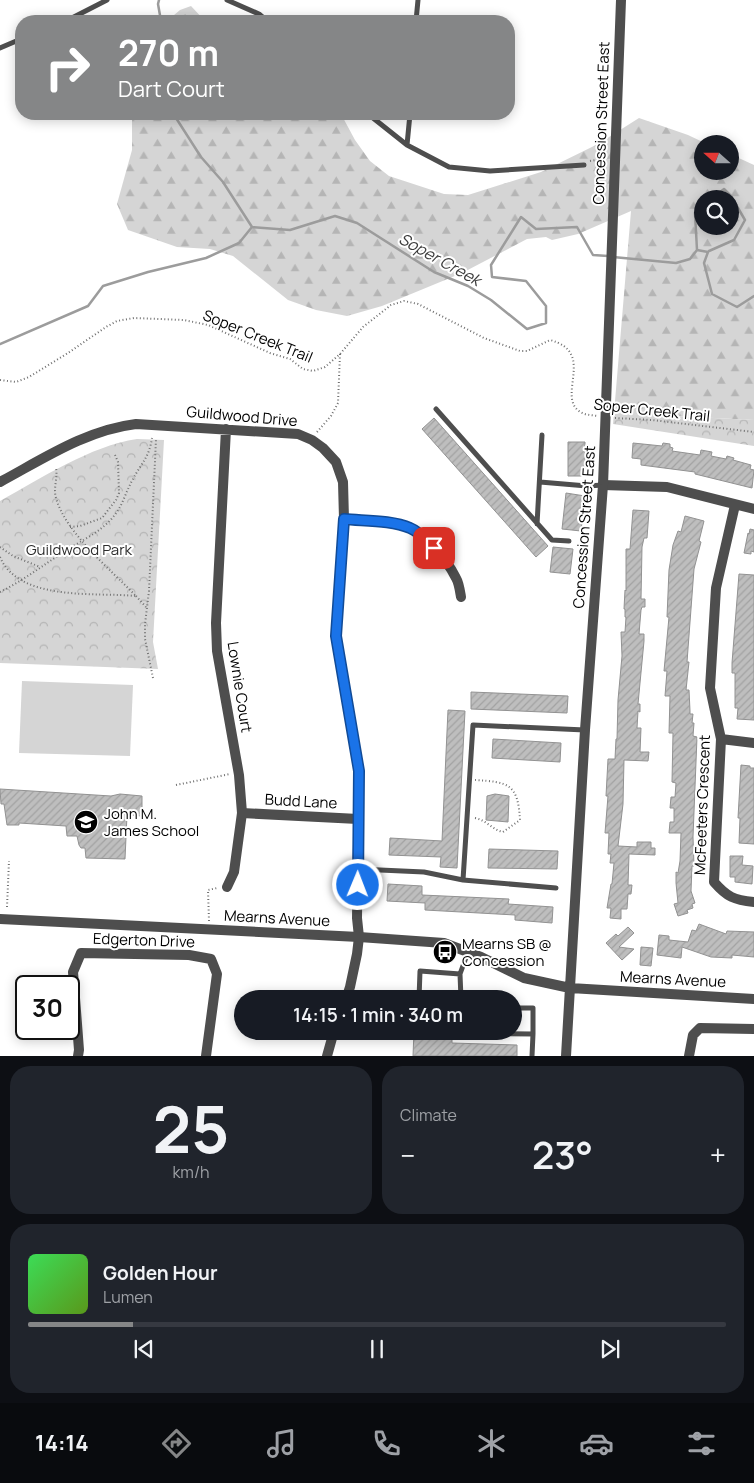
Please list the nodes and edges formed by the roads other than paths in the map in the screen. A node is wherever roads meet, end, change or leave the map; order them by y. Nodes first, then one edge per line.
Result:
1 (107, 0) edge
2 (227, 0) edge
3 (418, 0) edge
4 (620, 0) edge
5 (78, 15) edge
6 (260, 15) edge
7 (417, 15) edge
8 (15, 42) edge
9 (0, 48) edge
10 (376, 120) edge
11 (410, 120) edge
12 (408, 145) junction
13 (584, 165) road end
14 (436, 409) dead end
15 (226, 429) junction
16 (542, 435) dead end
17 (0, 482) edge
18 (540, 482) junction
19 (603, 485) junction
20 (734, 504) junction
21 (754, 509) edge
22 (344, 519) junction
23 (538, 524) junction
24 (570, 541) dead end
25 (461, 597) dead end
26 (585, 730) junction
27 (721, 739) junction
28 (754, 743) edge
29 (242, 813) junction
30 (358, 819) junction
31 (358, 869) junction
32 (463, 880) junction
33 (227, 887) road end
34 (556, 888) dead end
35 (754, 902) edge
36 (0, 919) edge
37 (360, 937) junction
38 (468, 952) junction
39 (460, 974) junction
40 (570, 988) junction
41 (349, 990) edge
42 (419, 990) edge
43 (461, 990) edge
44 (754, 999) edge
45 (522, 1008) edge
46 (754, 1029) edge
47 (522, 1034) edge
48 (533, 1034) junction
49 (331, 1040) edge
50 (78, 1056) edge
51 (206, 1056) edge
52 (327, 1056) edge
53 (532, 1056) edge
54 (566, 1056) edge
55 (689, 1056) edge

1 - 5 lane
2 - 6 lane
3 - 7 lane
4 - 19 street, Concession Street East
8 - 9 lane
10 - 12 lane
11 - 12 lane
12 - 13 lane
14 - 23 lane
15 - 17 street, Guildwood Drive
15 - 22 street, Guildwood Drive
15 - 29 street, Lownie Court
16 - 18 lane
18 - 19 lane
18 - 23 lane
19 - 20 street
19 - 26 street, Concession Street East
20 - 21 street
20 - 27 street, McFeeters Crescent
22 - 25 street
22 - 30 street, Guildwood Drive
23 - 24 lane
26 - 32 lane
26 - 40 street, Concession Street East
27 - 28 street
27 - 35 street, McFeeters Crescent
29 - 30 street, Budd Lane
29 - 33 street, Lownie Court
30 - 31 street, Guildwood Drive
31 - 32 lane
31 - 37 street, Guildwood Drive
32 - 34 lane
36 - 37 street, Mearns Avenue
37 - 38 street, Mearns Avenue
37 - 41 street, Guildwood Drive
38 - 39 lane
38 - 40 street, Mearns Avenue
39 - 42 lane
39 - 43 lane
40 - 44 street, Mearns Avenue
40 - 54 street, Concession Street East
45 - 48 lane
46 - 55 street
47 - 48 lane
48 - 53 lane
49 - 52 street
50 - 51 street, Edgerton Drive

